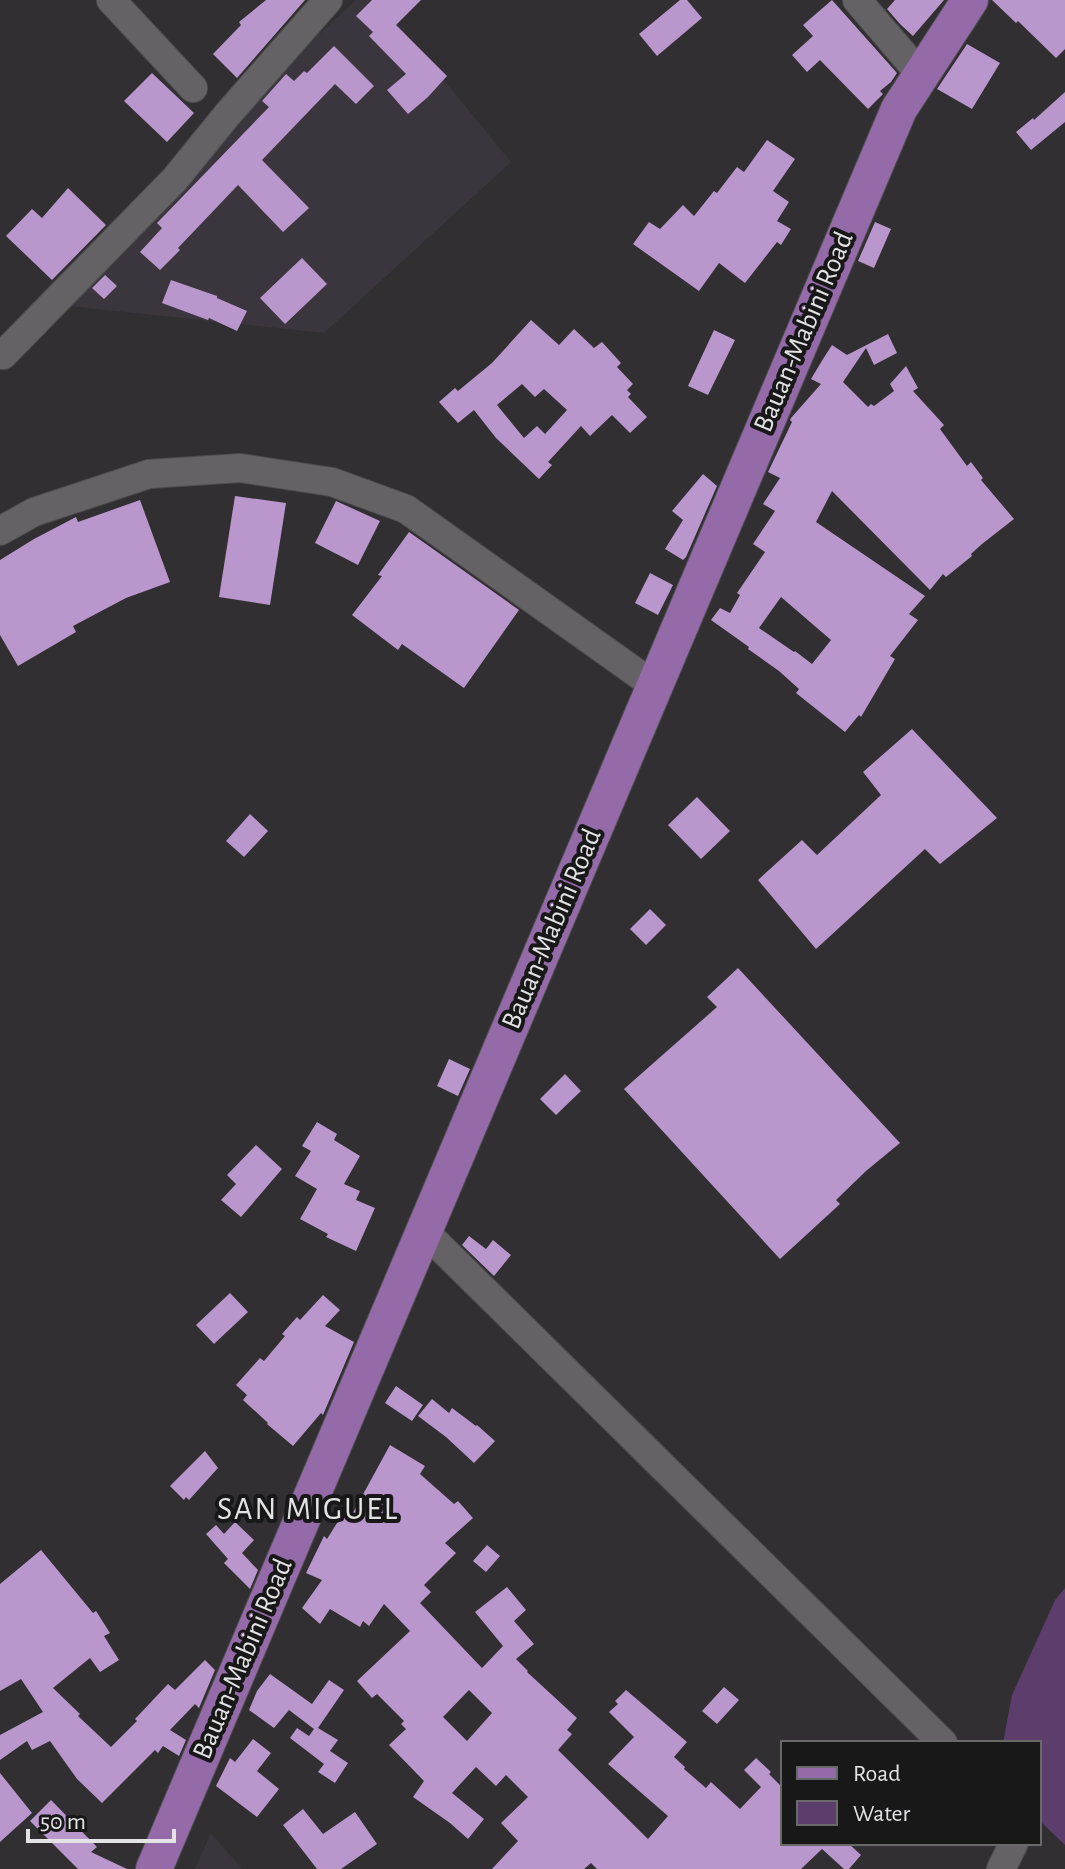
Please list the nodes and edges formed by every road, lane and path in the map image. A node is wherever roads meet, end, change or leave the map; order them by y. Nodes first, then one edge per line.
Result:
1 (111, 0) edge
2 (328, 0) edge
3 (857, 0) edge
4 (970, 0) edge
5 (921, 75) junction
6 (193, 88) dead end
7 (3, 355) dead end
8 (0, 531) edge
9 (655, 686) junction
10 (424, 1231) junction
11 (941, 1741) edge
12 (1013, 1845) edge
13 (154, 1869) edge
14 (1001, 1869) edge

1 - 6 street
2 - 7 street
3 - 5 street
4 - 5 main road, Bauan-Mabini Road
5 - 9 main road, Bauan-Mabini Road
8 - 9 street
9 - 10 main road, Bauan-Mabini Road
10 - 11 street
10 - 13 main road, Bauan-Mabini Road
12 - 14 street

